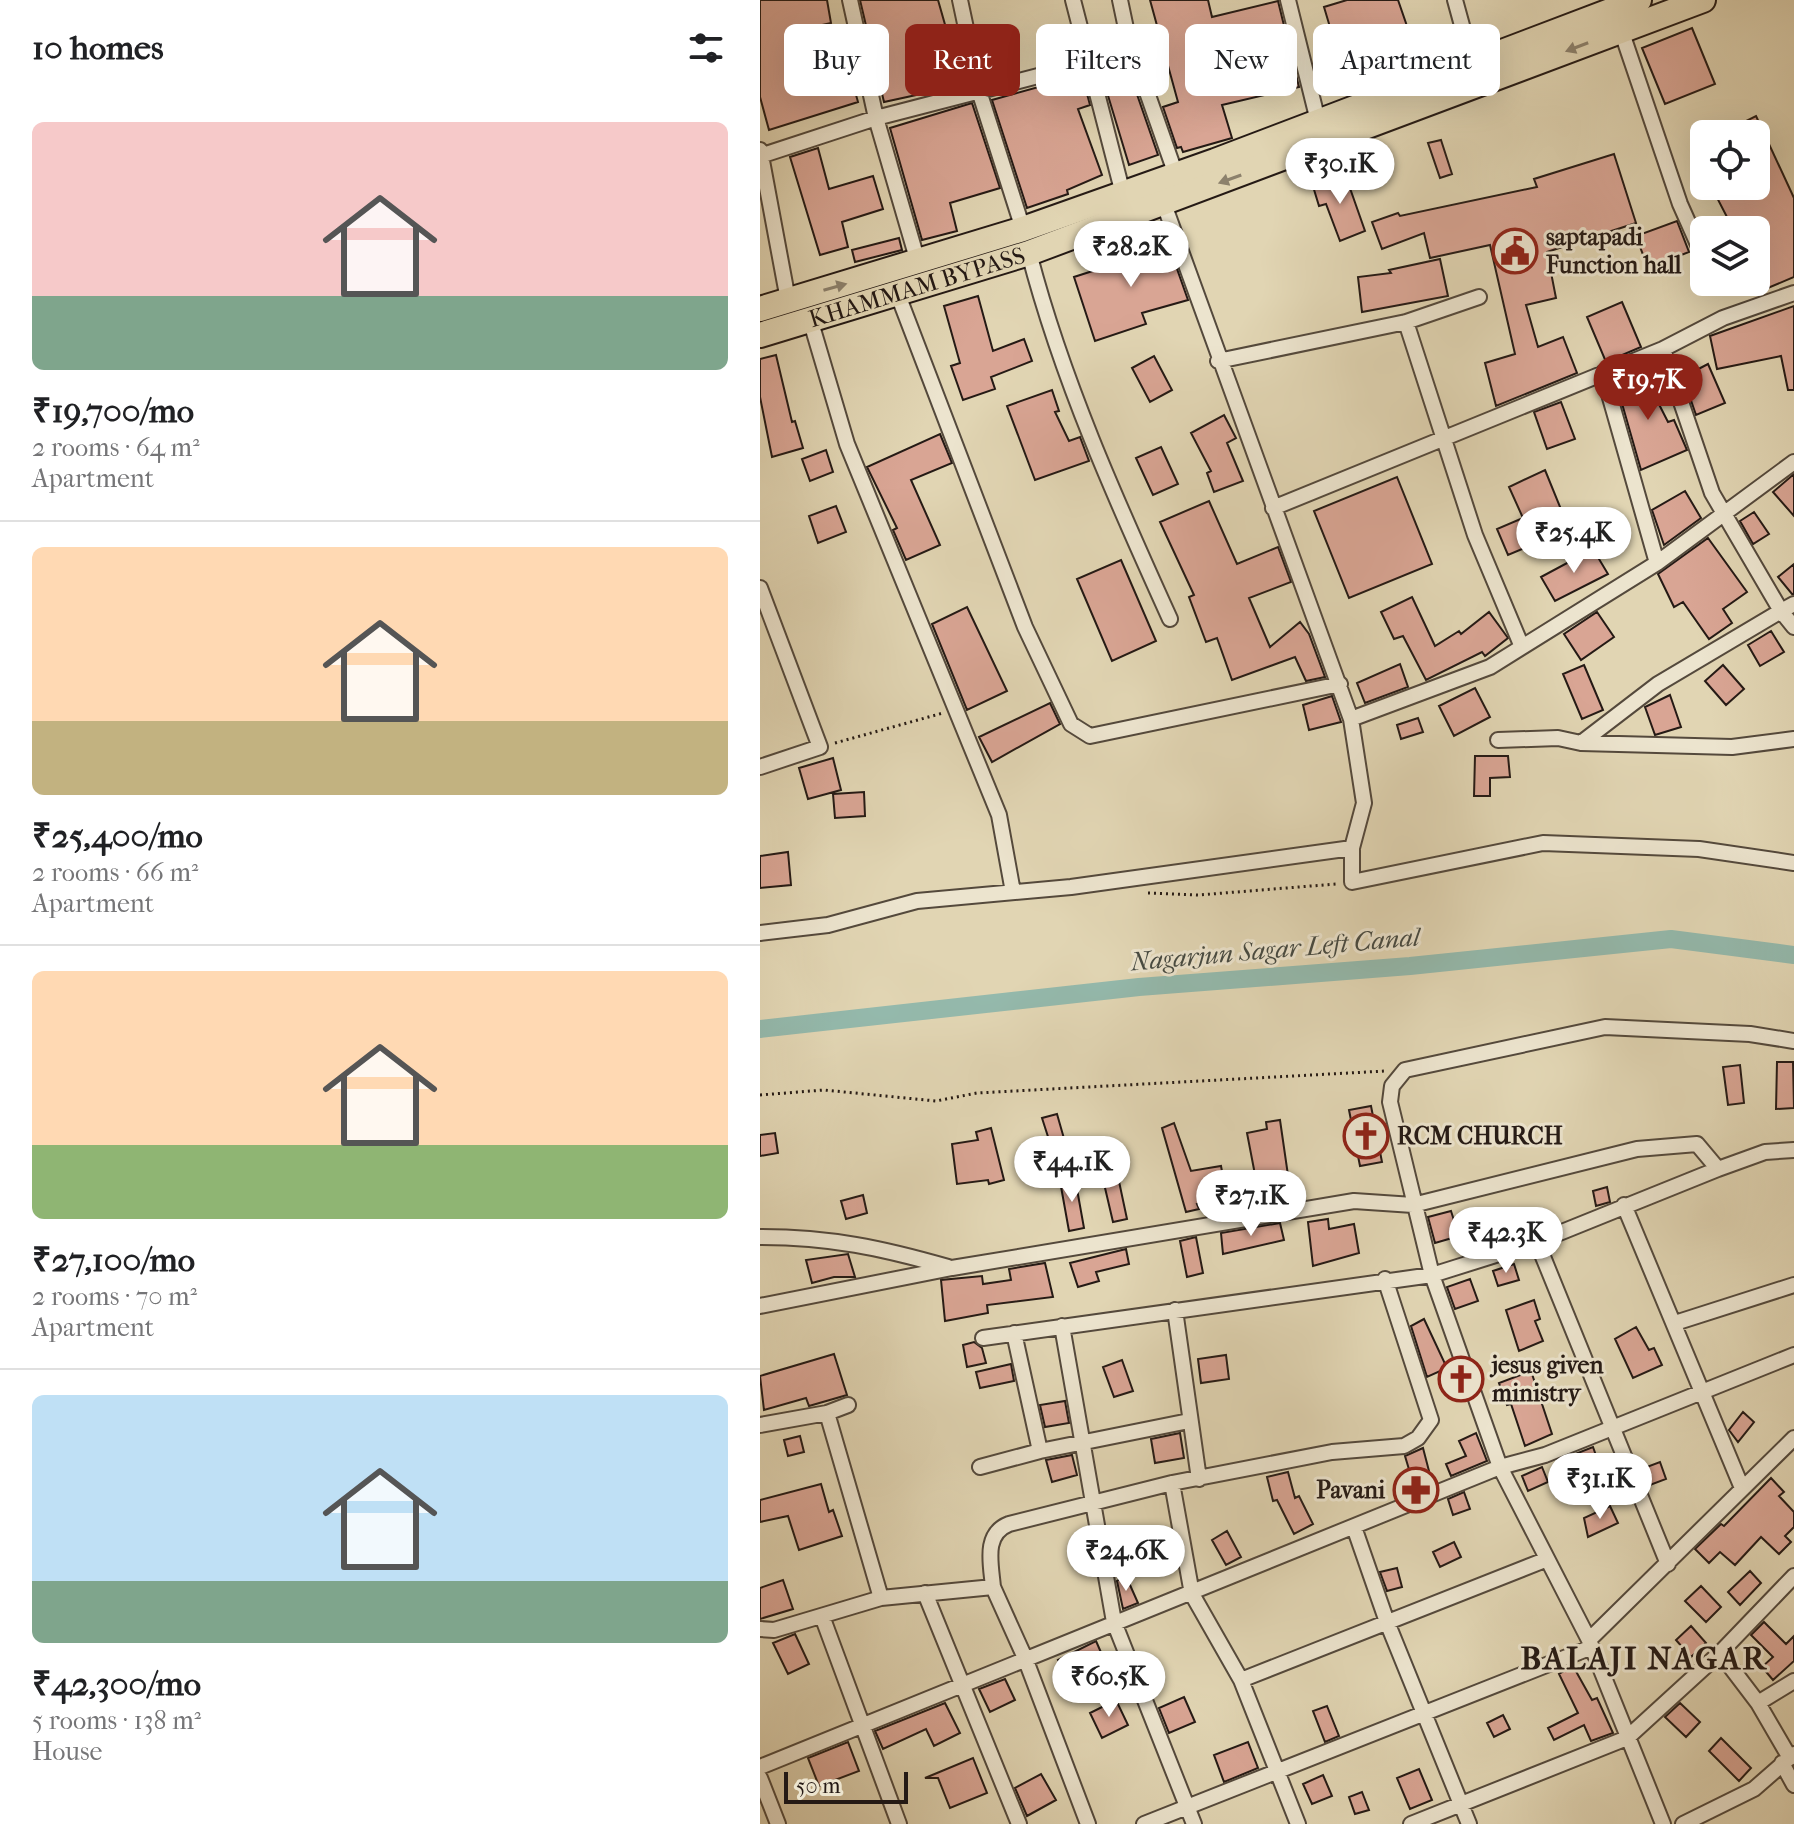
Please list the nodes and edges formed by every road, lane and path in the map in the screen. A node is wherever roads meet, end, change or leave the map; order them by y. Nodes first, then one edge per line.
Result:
1 (850, 0) edge
2 (960, 0) edge
3 (1073, 0) edge
4 (1120, 0) edge
5 (1288, 0) edge
6 (1455, 0) edge
7 (1639, 0) edge
8 (1703, 0) edge
9 (965, 24) edge
10 (1079, 24) edge
11 (1126, 24) edge
12 (1462, 24) edge
13 (1621, 30) junction
14 (1500, 52) edge
15 (971, 96) edge
16 (981, 96) edge
17 (1097, 96) edge
18 (1144, 96) edge
19 (1383, 96) edge
20 (876, 118) junction
21 (1318, 121) junction
22 (761, 154) edge
23 (1166, 186) junction
24 (1123, 194) junction
25 (1690, 226) edge
26 (1026, 241) junction
27 (918, 262) junction
28 (1794, 293) edge
29 (898, 295) junction
30 (1479, 297) dead end
31 (788, 300) junction
32 (760, 309) edge
33 (810, 319) junction
34 (1406, 322) junction
35 (760, 335) edge
36 (1663, 349) junction
37 (1218, 361) junction
38 (1603, 373) junction
39 (1442, 438) junction
40 (1794, 462) edge
41 (1273, 508) junction
42 (1724, 516) junction
43 (1657, 563) junction
44 (760, 588) edge
45 (1788, 608) edge
46 (765, 614) edge
47 (1170, 619) dead end
48 (1794, 627) edge
49 (1522, 647) junction
50 (1340, 684) junction
51 (956, 708) junction
52 (1351, 719) junction
53 (1794, 739) edge
54 (1498, 740) dead end
55 (1581, 743) junction
56 (820, 747) junction
57 (760, 767) edge
58 (1352, 848) junction
59 (1794, 863) edge
60 (1013, 892) junction
61 (760, 933) edge
62 (1794, 1041) edge
63 (1405, 1070) junction
64 (760, 1095) edge
65 (1794, 1150) edge
66 (1718, 1169) junction
67 (1413, 1205) junction
68 (1624, 1205) junction
69 (760, 1237) edge
70 (1537, 1242) junction
71 (952, 1268) junction
72 (1432, 1275) junction
73 (1385, 1279) junction
74 (1794, 1285) edge
75 (760, 1306) edge
76 (1175, 1310) junction
77 (1675, 1323) junction
78 (1062, 1326) junction
79 (1014, 1333) junction
80 (983, 1338) dead end
81 (1794, 1355) edge
82 (1701, 1390) junction
83 (848, 1405) dead end
84 (827, 1413) junction
85 (1189, 1421) junction
86 (760, 1425) edge
87 (1612, 1427) junction
88 (1794, 1438) edge
89 (1084, 1442) junction
90 (1040, 1451) junction
91 (980, 1467) dead end
92 (1500, 1467) junction
93 (1199, 1479) junction
94 (1172, 1483) junction
95 (1742, 1488) junction
96 (1095, 1502) junction
97 (1354, 1527) junction
98 (1545, 1560) junction
99 (1668, 1564) junction
100 (1794, 1576) edge
101 (993, 1587) junction
102 (925, 1593) junction
103 (1192, 1594) junction
104 (881, 1598) junction
105 (822, 1616) junction
106 (1114, 1622) junction
107 (1387, 1622) junction
108 (760, 1629) edge
109 (1590, 1644) junction
110 (1720, 1653) junction
111 (1025, 1658) junction
112 (1241, 1680) junction
113 (1794, 1681) edge
114 (964, 1683) junction
115 (1758, 1703) junction
116 (1425, 1712) junction
117 (860, 1726) junction
118 (1627, 1738) junction
119 (1789, 1758) edge
120 (760, 1767) edge
121 (1275, 1770) junction
122 (760, 1778) edge
123 (1794, 1785) edge
124 (1461, 1804) junction
125 (1187, 1807) junction
126 (778, 1824) edge
127 (899, 1824) edge
128 (1019, 1824) edge
129 (1088, 1824) edge
130 (1144, 1824) edge
131 (1194, 1824) edge
132 (1298, 1824) edge
133 (1411, 1824) edge
134 (1469, 1824) edge
135 (1663, 1824) edge
136 (1683, 1824) edge

1 - 20 street
2 - 9 street
3 - 10 street
4 - 11 street
5 - 21 street
6 - 12 street
7 - 14 highway, KHAMMAM BYPASS
8 - 13 highway, KHAMMAM BYPASS
13 -> 23 highway, KHAMMAM BYPASS
13 - 25 street
15 - 20 street
16 - 26 street
17 - 24 street
18 - 23 street
19 - 21 highway, KHAMMAM BYPASS
20 - 22 street
20 - 27 street
21 - 23 highway, KHAMMAM BYPASS
22 - 31 street
23 - 24 highway, KHAMMAM BYPASS
23 - 26 highway, KHAMMAM BYPASS
23 - 37 street
24 - 26 highway, KHAMMAM BYPASS
26 - 27 highway, KHAMMAM BYPASS
26 - 29 highway, KHAMMAM BYPASS
26 - 47 street
31 -> 27 highway, KHAMMAM BYPASS
28 - 36 street
29 - 33 highway, KHAMMAM BYPASS
29 - 50 street
30 - 34 street
31 - 32 highway, KHAMMAM BYPASS
33 - 35 highway, KHAMMAM BYPASS
33 - 51 street
34 - 37 street
34 - 39 street
36 - 38 street
36 - 42 street
37 - 41 street
38 - 39 street
38 - 43 street
39 - 41 street
39 - 49 street
40 - 42 street
41 - 50 street
42 - 43 street
42 - 45 street
43 - 49 street
44 - 46 street
45 - 48 street
45 - 55 street
46 - 56 street
49 - 52 street
50 - 52 street
51 - 56 path
51 - 60 street
52 - 58 street
53 - 55 street
54 - 55 street
56 - 57 street
58 - 59 street
58 - 60 street
60 - 61 street
62 - 63 street
63 - 64 path
63 - 67 street
65 - 66 street
66 - 67 street
66 - 68 street
67 - 71 street
67 - 72 street
68 - 70 street
68 - 77 street
69 - 71 street
70 - 72 street
70 - 87 street
71 - 75 street
72 - 73 street
72 - 92 street
73 - 76 street
73 - 93 street
74 - 77 street
76 - 78 street
76 - 85 street
77 - 82 street
78 - 79 street
78 - 89 street
79 - 80 street
79 - 90 street
81 - 82 street
82 - 87 street
82 - 95 street
83 - 84 street
84 - 86 street
84 - 104 street
85 - 89 street
85 - 93 street
87 - 92 street
87 - 99 street
88 - 95 street
89 - 90 street
89 - 96 street
90 - 91 street
92 - 97 street
92 - 98 street
93 - 94 street
94 - 96 street
94 - 103 street
95 - 99 street
96 - 101 street
96 - 106 street
97 - 103 street
97 - 107 street
98 - 107 street
98 - 109 street
99 - 109 street
100 - 110 street
101 - 102 street
101 - 111 street
102 - 104 street
102 - 114 street
103 - 106 street
103 - 112 street
104 - 105 street
105 - 108 street
105 - 117 street
106 - 111 street
106 - 125 street
107 - 112 street
107 - 116 street
109 - 116 street
109 - 118 street
110 - 115 street
110 - 118 street
111 - 114 street
111 - 129 street
112 - 121 street
113 - 115 street
114 - 117 street
114 - 128 street
115 - 119 street
116 - 121 street
116 - 124 street
117 - 120 street
117 - 127 street
118 - 124 street
118 - 135 street
119 - 123 street
119 - 136 street
121 - 125 street
121 - 132 street
122 - 126 street
124 - 133 street
124 - 134 street
125 - 130 street
125 - 131 street

